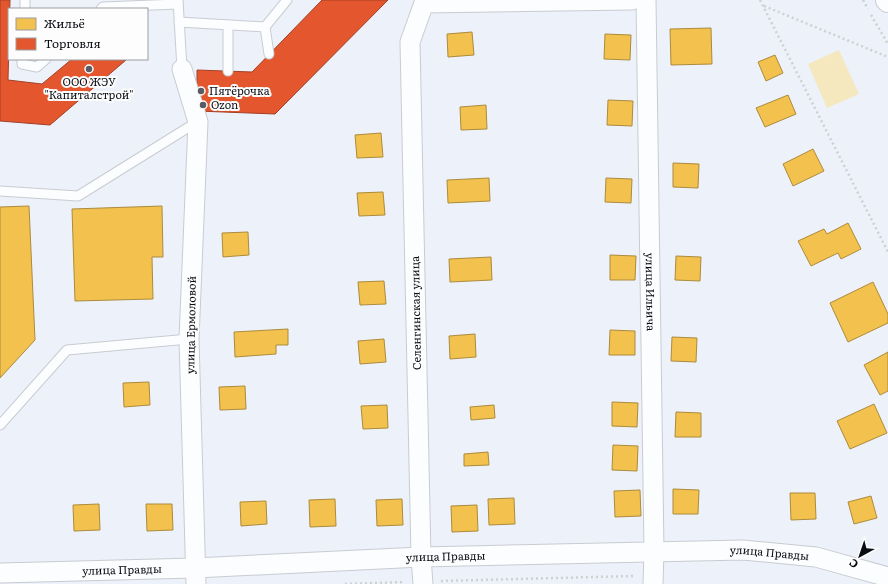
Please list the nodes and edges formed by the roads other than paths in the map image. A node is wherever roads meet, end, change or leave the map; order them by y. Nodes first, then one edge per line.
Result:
1 (287, 0) edge
2 (632, 0) edge
3 (646, 0) edge
4 (178, 2) edge
5 (102, 8) edge
6 (179, 22) junction
7 (228, 25) junction
8 (265, 27) junction
9 (269, 54) dead end
10 (22, 60) edge
11 (45, 60) edge
12 (182, 69) joint
13 (228, 71) dead end
14 (198, 122) junction
15 (0, 191) edge
16 (189, 339) junction
17 (0, 425) edge
18 (654, 551) junction
19 (421, 557) junction
20 (0, 573) edge
21 (195, 576) edge
22 (888, 577) edge
23 (653, 580) edge
24 (423, 582) edge

1 - 8 lane
2 - 19 street, Селенгинская улица
3 - 18 street, улица Ильича
4 - 5 lane
4 - 6 lane
6 - 7 lane
6 - 12 lane
7 - 8 lane
7 - 13 lane
8 - 9 lane
10 - 11 lane
12 - 14 street, улица Ермоловой
14 - 15 lane
14 - 16 street, улица Ермоловой
16 - 17 lane
16 - 21 street, улица Ермоловой
18 - 19 street, улица Правды
18 - 22 street, улица Правды
18 - 23 street, улица Ильича
19 - 21 street, улица Правды
19 - 24 street, Селенгинская улица
20 - 21 street, улица Правды

